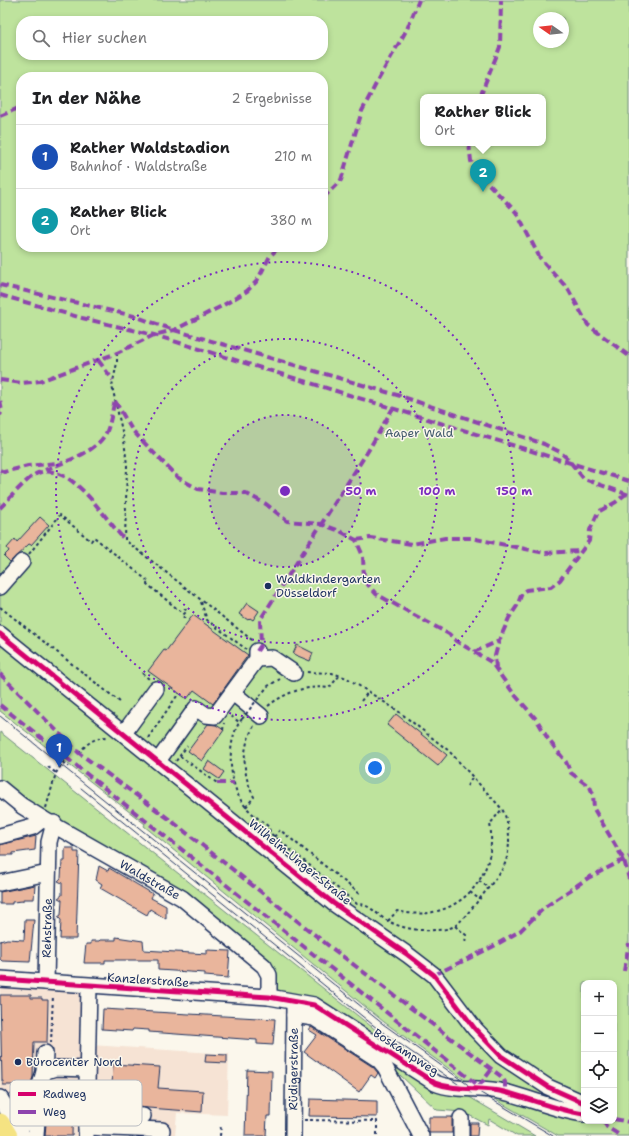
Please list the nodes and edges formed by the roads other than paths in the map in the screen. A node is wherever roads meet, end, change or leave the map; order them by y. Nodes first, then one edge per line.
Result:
1 (22, 562) road end
2 (0, 587) edge
3 (0, 634) edge
4 (294, 673) road end
5 (156, 689) dead end
6 (233, 693) junction
7 (261, 716) road end
8 (119, 735) junction
9 (164, 765) junction
10 (0, 788) edge
11 (48, 821) junction
12 (0, 836) edge
13 (48, 873) junction
14 (0, 883) edge
15 (0, 979) edge
16 (49, 983) junction
17 (89, 986) junction
18 (269, 998) junction
19 (294, 1008) junction
20 (45, 1053) road end
21 (88, 1069) junction
22 (44, 1072) junction
23 (42, 1080) edge
24 (88, 1080) edge
25 (0, 1098) edge
26 (581, 1102) edge
27 (10, 1111) edge
28 (581, 1113) edge
29 (461, 1118) dead end
30 (0, 1123) edge
31 (36, 1126) edge
32 (101, 1126) edge
33 (8, 1136) edge
34 (36, 1136) edge
35 (161, 1136) edge
36 (293, 1136) edge
37 (421, 1136) edge
38 (430, 1136) edge
39 (461, 1136) edge

1 - 2 street
3 - 8 street, Wilhelm-Unger-Straße
4 - 6 street
5 - 8 street
6 - 7 street
6 - 9 street
8 - 9 street, Wilhelm-Unger-Straße
9 - 26 street, Wilhelm-Unger-Straße
10 - 11 street, Waldstraße
11 - 12 street
11 - 13 street, Rehstraße
11 - 18 street, Waldstraße
13 - 14 street
13 - 16 street, Rehstraße
15 - 16 street, Kanzlerstraße
16 - 17 street, Kanzlerstraße
17 - 18 street, Kanzlerstraße
17 - 21 street, Kanzlerstraße
18 - 19 street, Kanzlerstraße
19 - 28 street, Boskampweg
19 - 36 street, Rüdigerstraße
19 - 37 street
20 - 22 street
21 - 22 street
21 - 24 street, Kanzlerstraße
22 - 23 street
25 - 27 street
29 - 39 street
30 - 33 main road
31 - 34 street
32 - 35 street
37 - 38 street

